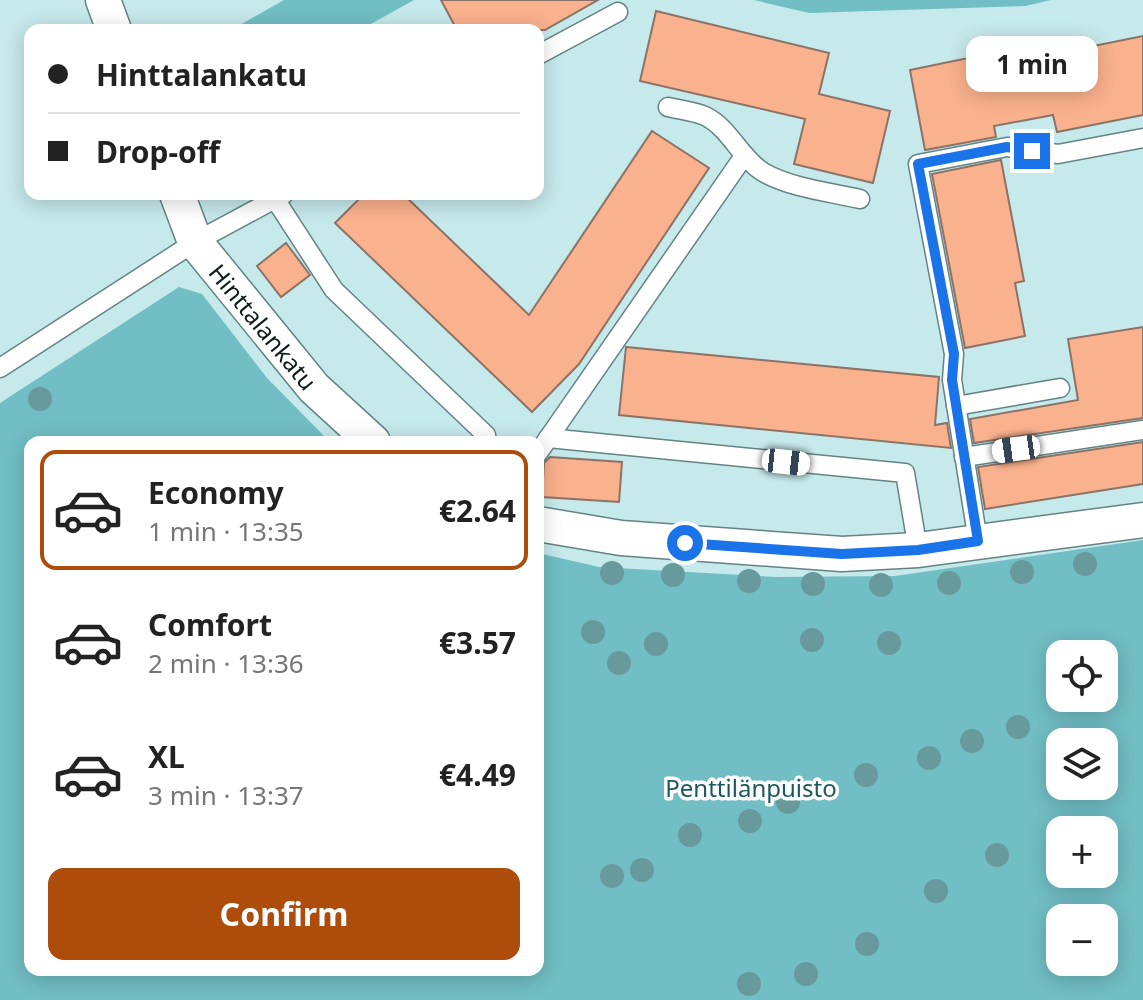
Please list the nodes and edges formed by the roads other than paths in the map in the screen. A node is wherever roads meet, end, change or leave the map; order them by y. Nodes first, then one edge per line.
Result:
1 (103, 0) edge
2 (618, 12) dead end
3 (112, 24) edge
4 (544, 52) edge
5 (668, 107) dead end
6 (1143, 138) edge
7 (744, 156) junction
8 (860, 199) dead end
9 (179, 200) edge
10 (272, 200) edge
11 (281, 200) edge
12 (195, 242) junction
13 (0, 368) edge
14 (1060, 388) dead end
15 (956, 406) junction
16 (1143, 430) edge
17 (366, 436) edge
18 (486, 436) edge
19 (544, 445) edge
20 (544, 446) edge
21 (964, 457) junction
22 (1143, 520) edge
23 (544, 525) edge
24 (978, 541) junction
25 (918, 550) junction

1 - 3 street
2 - 4 lane
5 - 7 lane
6 - 15 lane
7 - 8 lane
7 - 19 lane
9 - 12 street, Hinttalankatu
10 - 12 lane
11 - 18 lane
12 - 13 lane
12 - 17 street, Hinttalankatu
14 - 15 lane
15 - 21 lane
16 - 21 lane
20 - 25 lane
21 - 24 lane
22 - 24 street
23 - 25 street
24 - 25 street

